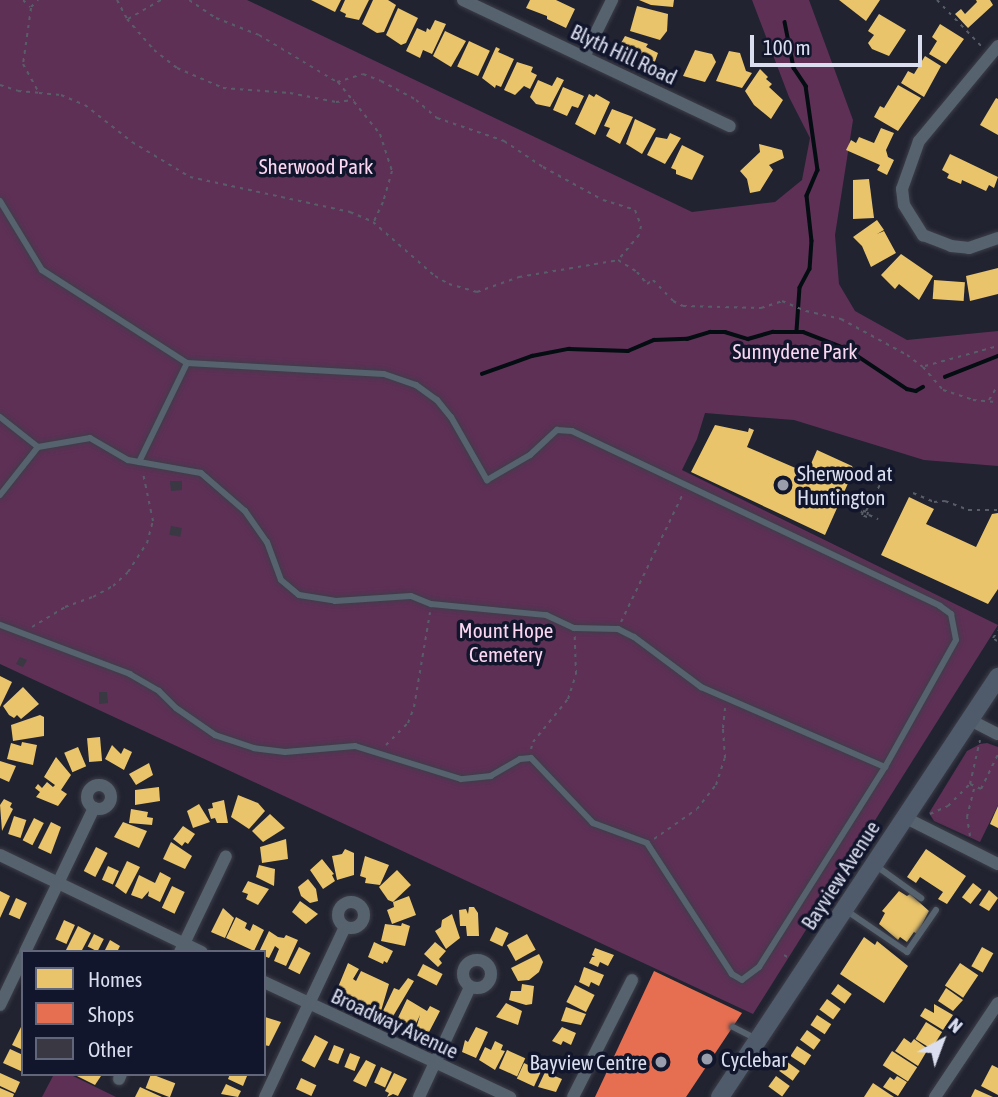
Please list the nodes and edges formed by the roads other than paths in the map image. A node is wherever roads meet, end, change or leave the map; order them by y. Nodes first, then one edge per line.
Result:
1 (463, 0) edge
2 (612, 0) edge
3 (994, 51) edge
4 (584, 57) junction
5 (730, 126) dead end
6 (0, 201) edge
7 (998, 239) edge
8 (187, 363) junction
9 (0, 417) edge
10 (38, 447) junction
11 (139, 463) junction
12 (0, 495) edge
13 (0, 625) edge
14 (998, 677) edge
15 (970, 720) junction
16 (998, 734) edge
17 (885, 767) junction
18 (94, 808) dead end
19 (904, 817) junction
20 (0, 855) edge
21 (226, 856) dead end
22 (874, 864) junction
23 (998, 864) edge
24 (58, 882) junction
25 (921, 898) dead end
26 (936, 909) dead end
27 (845, 910) junction
28 (345, 927) dead end
29 (182, 947) edge
30 (26, 950) edge
31 (21, 961) edge
32 (632, 980) dead end
33 (266, 983) edge
34 (470, 987) dead end
35 (998, 1003) edge
36 (309, 1004) junction
37 (0, 1005) edge
38 (733, 1027) dead end
39 (758, 1040) junction
40 (435, 1063) junction
41 (265, 1097) edge
42 (419, 1097) edge
43 (510, 1097) edge
44 (573, 1097) edge
45 (720, 1097) edge
46 (935, 1097) edge

1 - 4 street, Blyth Hill Road
2 - 4 street
3 - 7 street
4 - 5 street, Blyth Hill Road
6 - 8 lane
8 - 11 lane
8 - 17 lane
9 - 10 lane
10 - 11 lane
10 - 12 lane
11 - 17 lane
13 - 17 lane
14 - 15 main road, Bayview Avenue
15 - 16 street
15 - 19 main road, Bayview Avenue
18 - 24 street
19 - 22 main road, Bayview Avenue
19 - 23 street
20 - 24 street
21 - 29 street
22 - 25 lane
22 - 27 main road, Bayview Avenue
24 - 29 street
24 - 30 street
26 - 27 lane
27 - 39 main road, Bayview Avenue
28 - 36 street
31 - 37 street
32 - 44 street
33 - 36 street, Broadway Avenue
34 - 40 street
35 - 46 street
36 - 40 street, Broadway Avenue
36 - 41 street
38 - 39 lane
39 - 45 main road, Bayview Avenue
40 - 42 street
40 - 43 street, Broadway Avenue

